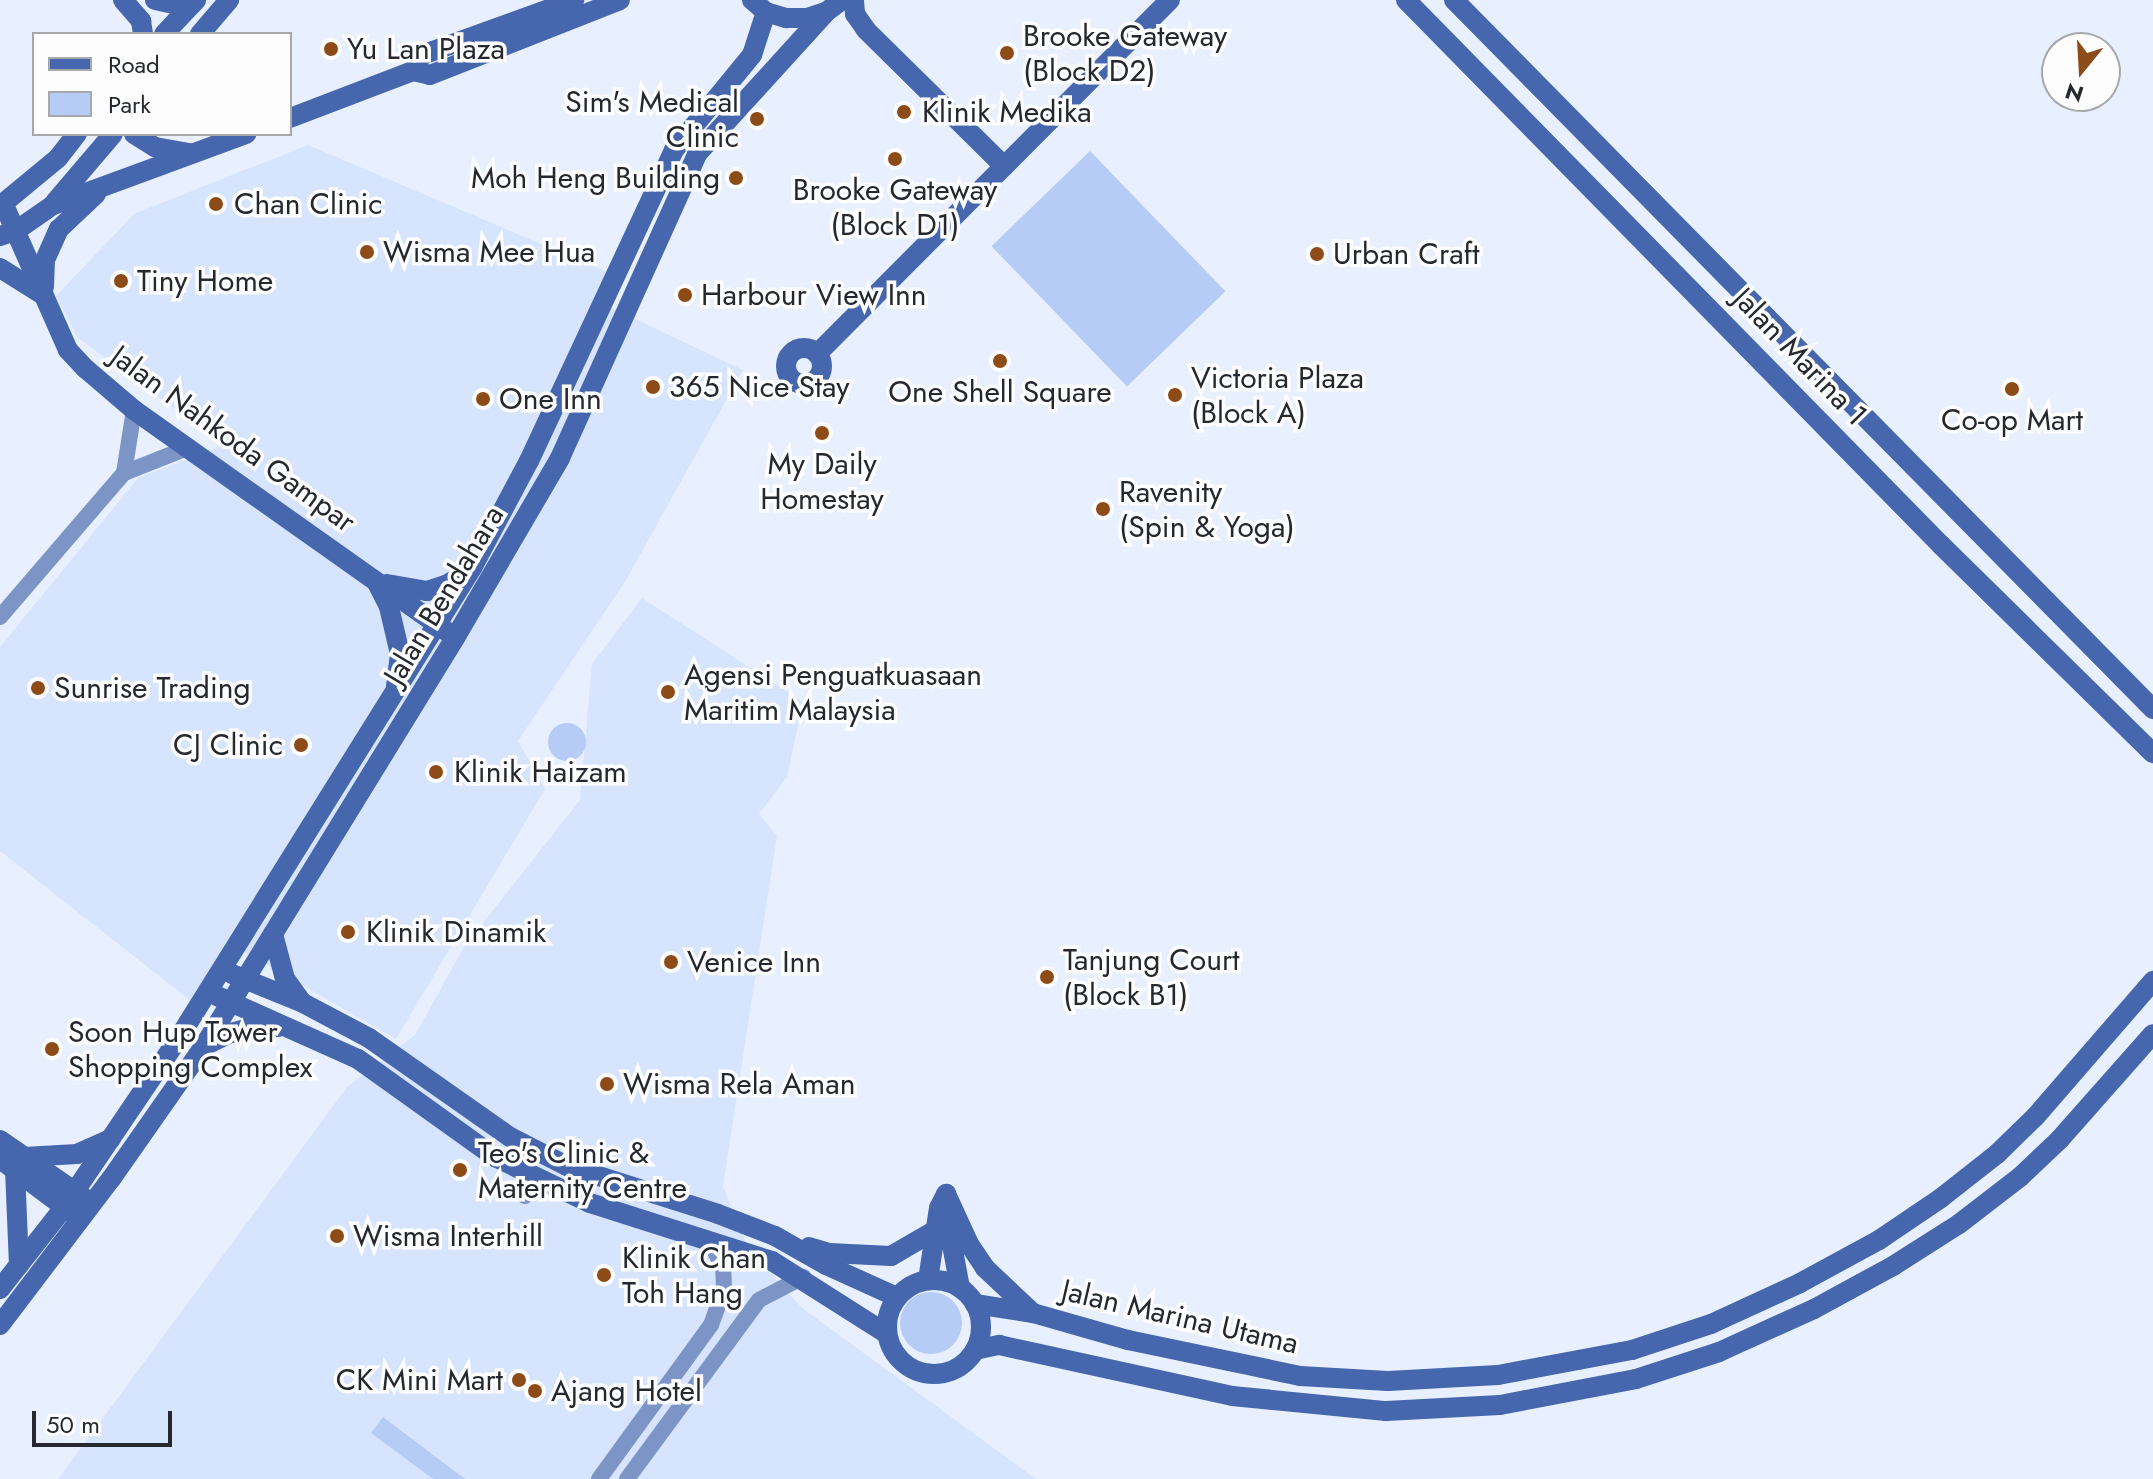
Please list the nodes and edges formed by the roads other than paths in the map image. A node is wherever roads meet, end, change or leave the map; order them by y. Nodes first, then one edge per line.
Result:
1 (123, 0) edge
2 (155, 0) edge
3 (195, 0) edge
4 (229, 0) edge
5 (574, 0) edge
6 (620, 0) edge
7 (854, 0) edge
8 (1170, 0) edge
9 (1406, 0) edge
10 (1454, 0) edge
11 (759, 6) edge
12 (834, 6) edge
13 (143, 32) edge
14 (166, 32) edge
15 (202, 32) edge
16 (413, 71) junction
17 (292, 117) edge
18 (75, 136) edge
19 (111, 136) edge
20 (137, 136) edge
21 (240, 136) edge
22 (191, 153) junction
23 (1004, 166) junction
24 (119, 180) junction
25 (53, 205) junction
26 (2, 206) edge
27 (8, 233) edge
28 (0, 268) edge
29 (43, 295) junction
30 (817, 354) dead end
31 (134, 410) junction
32 (187, 448) junction
33 (124, 473) junction
34 (472, 568) junction
35 (376, 581) junction
36 (0, 617) edge
37 (437, 625) junction
38 (455, 638) junction
39 (395, 695) junction
40 (2153, 709) edge
41 (2153, 753) edge
42 (273, 934) junction
43 (221, 968) junction
44 (242, 981) junction
45 (2153, 981) edge
46 (207, 990) junction
47 (229, 1002) junction
48 (303, 1003) junction
49 (290, 1028) junction
50 (2153, 1034) edge
51 (204, 1046) junction
52 (111, 1139) junction
53 (0, 1140) edge
54 (13, 1162) edge
55 (530, 1175) junction
56 (525, 1196) dead end
57 (70, 1199) junction
58 (87, 1212) junction
59 (954, 1212) junction
60 (934, 1231) junction
61 (775, 1236) junction
62 (709, 1241) junction
63 (19, 1265) junction
64 (803, 1277) junction
65 (928, 1280) junction
66 (960, 1288) junction
67 (0, 1289) edge
68 (897, 1297) junction
69 (975, 1304) junction
70 (1033, 1313) junction
71 (0, 1325) edge
72 (887, 1334) junction
73 (975, 1350) junction
74 (599, 1479) edge
75 (627, 1479) edge

1 - 13 street
2 - 3 street
3 - 14 street
4 - 15 street
5 - 16 street
6 - 16 street
7 - 23 street
8 - 23 street
9 - 41 street, Jalan Marina 1
10 - 40 street, Jalan Marina 1
11 - 12 street
11 - 34 street, Jalan Bendahara
12 - 38 street, Jalan Bendahara
16 - 17 street
18 - 26 street
19 - 25 street
20 - 22 street
21 - 22 street
22 - 24 street
23 - 30 street
24 - 25 street
24 - 29 street
25 - 26 street
25 - 27 street
26 - 27 street, Jalan Nahkoda Gampar
27 - 29 street, Jalan Nahkoda Gampar
28 - 29 street
29 - 31 street, Jalan Nahkoda Gampar
31 - 32 street, Jalan Nahkoda Gampar
31 - 33 street
32 - 33 street
32 - 35 street, Jalan Nahkoda Gampar
33 - 36 street
34 - 35 street
34 - 37 street, Jalan Bendahara
35 - 37 street, Jalan Nahkoda Gampar
35 - 39 street
37 - 38 street, Jalan Nahkoda Gampar
37 - 39 street, Jalan Bendahara
38 - 42 street, Jalan Bendahara
39 - 43 street, Jalan Bendahara
42 - 44 street, Jalan Bendahara
42 - 48 street
43 - 44 street
43 - 46 street, Jalan Bendahara
44 - 47 street, Jalan Bendahara
44 - 48 street
45 - 70 street, Jalan Marina Utama
46 - 47 street
46 - 52 street, Jalan Bendahara
47 - 49 street
47 - 51 street, Jalan Bendahara
48 - 61 street
49 - 51 street
49 - 55 street
50 - 73 street, Jalan Marina Utama
51 - 58 street, Jalan Bendahara
52 - 54 street
52 - 57 street, Jalan Bendahara
53 - 54 street
54 - 57 street
54 - 63 street
55 - 56 street
55 - 62 street
57 - 58 street
57 - 63 street, Jalan Bendahara
58 - 71 street, Jalan Bendahara
59 - 60 street
59 - 66 street
59 - 70 street
60 - 61 street
60 - 65 street
61 - 68 street
62 - 64 street
62 - 74 street
63 - 67 street, Jalan Bendahara
64 - 72 street
64 - 75 street
65 - 66 street
65 - 68 street
66 - 69 street
68 - 72 street
69 - 70 street, Jalan Marina Utama
69 - 73 street
72 - 73 street

